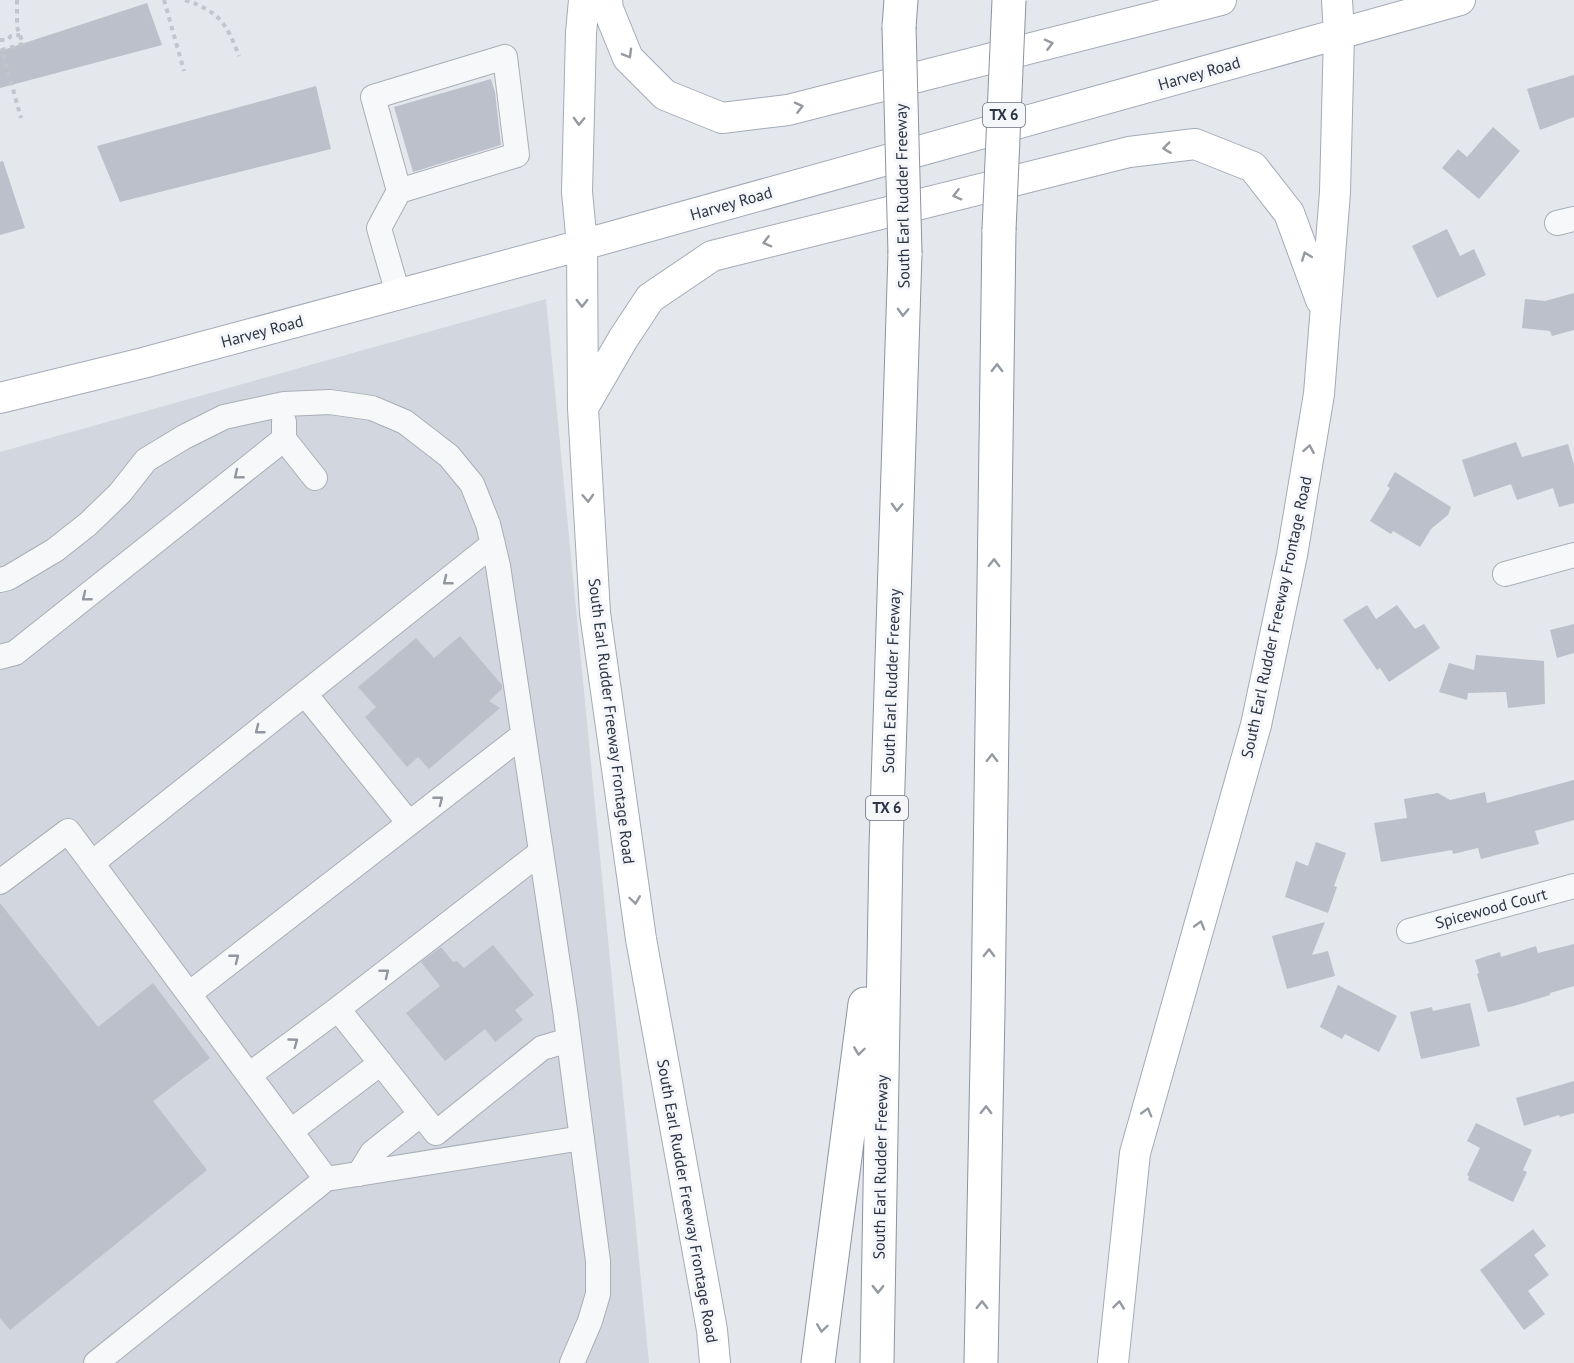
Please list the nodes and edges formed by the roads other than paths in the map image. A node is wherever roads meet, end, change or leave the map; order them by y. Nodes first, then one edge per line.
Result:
1 (584, 0) edge
2 (607, 0) edge
3 (1009, 0) edge
4 (1221, 0) edge
5 (1337, 0) edge
6 (1460, 0) edge
7 (900, 13) edge
8 (1339, 34) junction
9 (399, 191) junction
10 (582, 244) junction
11 (398, 294) junction
12 (1325, 311) junction
13 (0, 398) edge
14 (284, 404) junction
15 (583, 408) junction
16 (284, 439) junction
17 (315, 478) dead end
18 (493, 544) junction
19 (1574, 555) edge
20 (1505, 574) dead end
21 (0, 580) edge
22 (8, 655) edge
23 (305, 693) junction
24 (523, 735) junction
25 (409, 823) junction
26 (886, 848) junction
27 (541, 852) junction
28 (92, 863) junction
29 (0, 882) edge
30 (1574, 886) edge
31 (1409, 931) dead end
32 (189, 994) junction
33 (338, 1009) junction
34 (569, 1040) junction
35 (381, 1063) junction
36 (249, 1075) junction
37 (421, 1114) junction
38 (291, 1131) junction
39 (436, 1133) junction
40 (582, 1138) junction
41 (448, 1160) junction
42 (359, 1174) junction
43 (327, 1179) junction
44 (567, 1362) edge
45 (96, 1363) edge
46 (715, 1363) edge
47 (818, 1363) edge
48 (877, 1363) edge
49 (981, 1363) edge
50 (1113, 1363) edge

1 -> 10 main road, South Earl Rudder Freeway Frontage Road
2 -> 4 main road
49 -> 3 highway, TX 6, bridge
5 - 8 main road, South Earl Rudder Freeway Frontage Road
6 - 8 main road, Harvey Road
7 -> 26 highway, South Earl Rudder Freeway / TX 6, bridge
8 - 10 main road, Harvey Road
8 - 12 main road, South Earl Rudder Freeway Frontage Road
9 - 9 street
9 - 11 street
10 - 11 main road, Harvey Road
10 -> 15 main road, South Earl Rudder Freeway Frontage Road
11 - 13 main road, Harvey Road
12 -> 15 main road
50 -> 12 main road, South Earl Rudder Freeway Frontage Road
14 - 16 street
14 - 18 street
14 - 21 street
15 -> 46 main road, South Earl Rudder Freeway Frontage Road
16 - 17 street
16 -> 22 street
18 -> 23 street
18 - 24 street
19 - 20 street
23 - 25 street
23 -> 28 street
25 -> 24 street
24 - 27 street
32 -> 25 street
26 -> 47 highway
26 -> 48 highway, South Earl Rudder Freeway / TX 6
33 -> 27 street
27 - 34 street
28 - 29 street
28 - 32 street
30 - 31 street, Spicewood Court
32 - 36 street
33 - 35 street
36 -> 33 street
34 - 39 street
34 - 40 street
35 - 37 street
35 - 38 street
36 - 38 street
37 - 39 street
37 - 42 street
38 - 43 street
39 - 41 street
40 - 41 street
40 - 44 street
41 - 42 street
42 - 43 street
43 - 45 street

